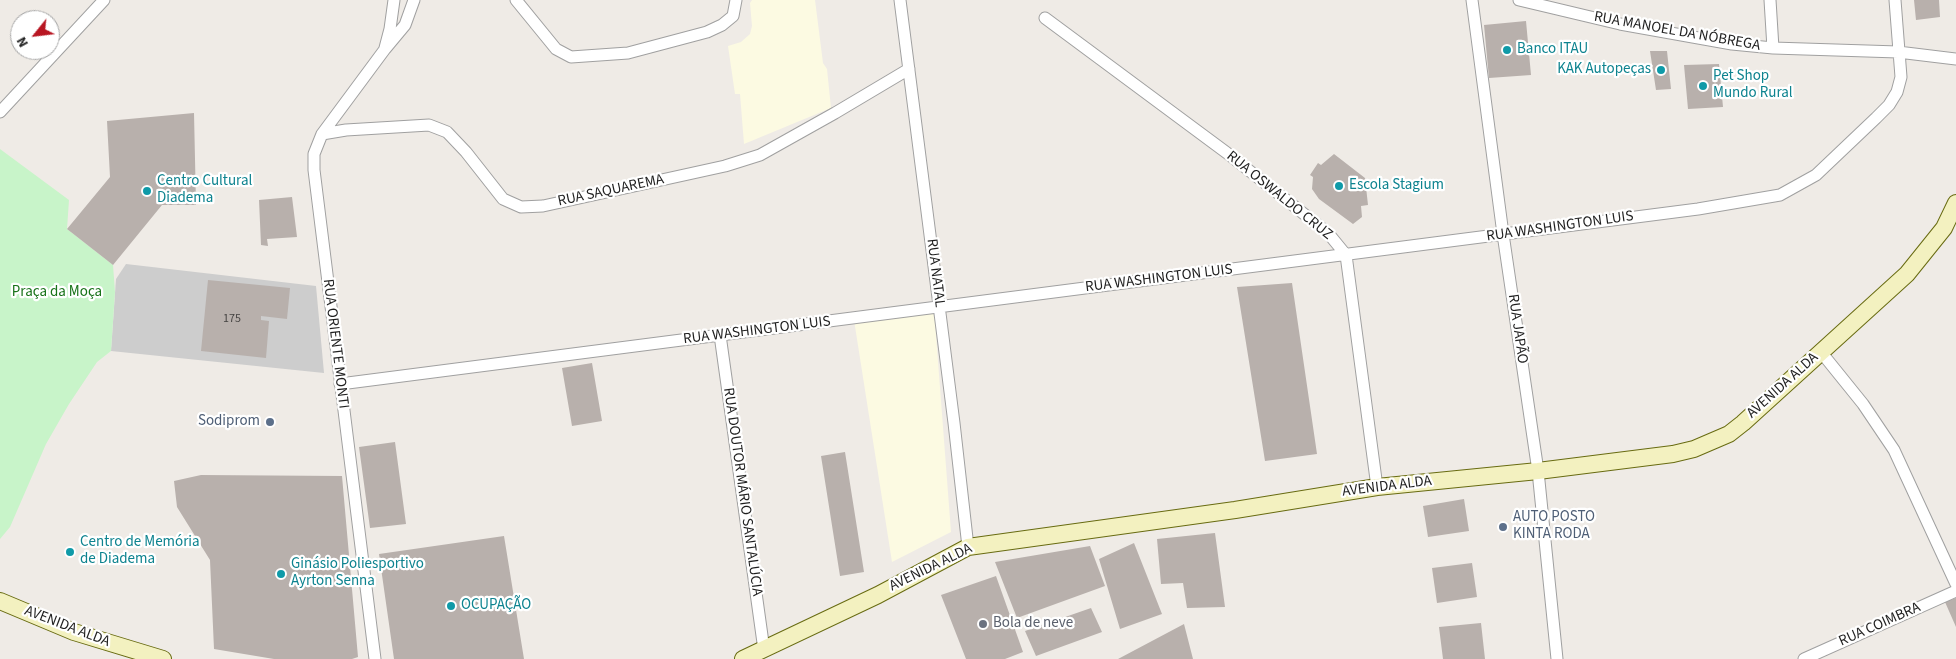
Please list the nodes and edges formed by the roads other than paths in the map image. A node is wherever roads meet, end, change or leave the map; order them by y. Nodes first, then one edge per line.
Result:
1 (104, 0) edge
2 (394, 0) edge
3 (414, 0) edge
4 (516, 0) edge
5 (736, 0) edge
6 (900, 0) edge
7 (1472, 0) edge
8 (1519, 0) edge
9 (1770, 0) edge
10 (1895, 0) edge
11 (1045, 18) dead end
12 (1773, 48) junction
13 (385, 49) junction
14 (1898, 52) junction
15 (1956, 59) edge
16 (909, 69) junction
17 (0, 112) edge
18 (322, 134) junction
19 (1956, 203) edge
20 (1503, 234) junction
21 (1346, 255) junction
22 (939, 308) junction
23 (720, 335) junction
24 (1821, 352) junction
25 (340, 384) junction
26 (1538, 471) junction
27 (1377, 487) junction
28 (968, 547) junction
29 (1956, 584) edge
30 (1956, 591) edge
31 (0, 601) edge
32 (764, 650) junction
33 (163, 659) edge
34 (375, 659) edge
35 (744, 659) edge
36 (1556, 659) edge
37 (1804, 659) edge

1 - 17 street
2 - 13 street, RUA ORIENTE MONTI
3 - 13 street, RUA ORIENTE MONTI
4 - 5 street
6 - 16 street, RUA NATAL
7 - 20 street, RUA JAPÃO
8 - 12 street, RUA MANOEL DA NÓBREGA
9 - 12 street
10 - 14 street, RUA WASHINGTON LUIS
11 - 21 street, RUA OSWALDO CRUZ
12 - 14 street, RUA MANOEL DA NÓBREGA
13 - 18 street, RUA ORIENTE MONTI
14 - 15 street, RUA MANOEL DA NÓBREGA
14 - 20 street, RUA WASHINGTON LUIS
16 - 18 street, RUA SAQUAREMA
16 - 22 street, RUA NATAL
18 - 25 street, RUA ORIENTE MONTI
19 - 24 main road, AVENIDA ALDA
20 - 21 street, RUA WASHINGTON LUIS
20 - 26 street, RUA JAPÃO
21 - 22 street, RUA WASHINGTON LUIS
21 - 27 street
22 - 23 street, RUA WASHINGTON LUIS
22 - 28 street, RUA NATAL
23 - 25 street, RUA WASHINGTON LUIS
23 - 32 street, RUA DOUTOR MÁRIO SANTALÚCIA
24 - 26 main road, AVENIDA ALDA
24 - 29 street
25 - 34 street, RUA ORIENTE MONTI
26 - 27 main road, AVENIDA ALDA
26 - 36 street, RUA JAPÃO
27 - 28 main road, AVENIDA ALDA
28 - 32 main road, AVENIDA ALDA
30 - 37 street, RUA COIMBRA
31 - 33 main road, AVENIDA ALDA
32 - 35 main road, AVENIDA ALDA

